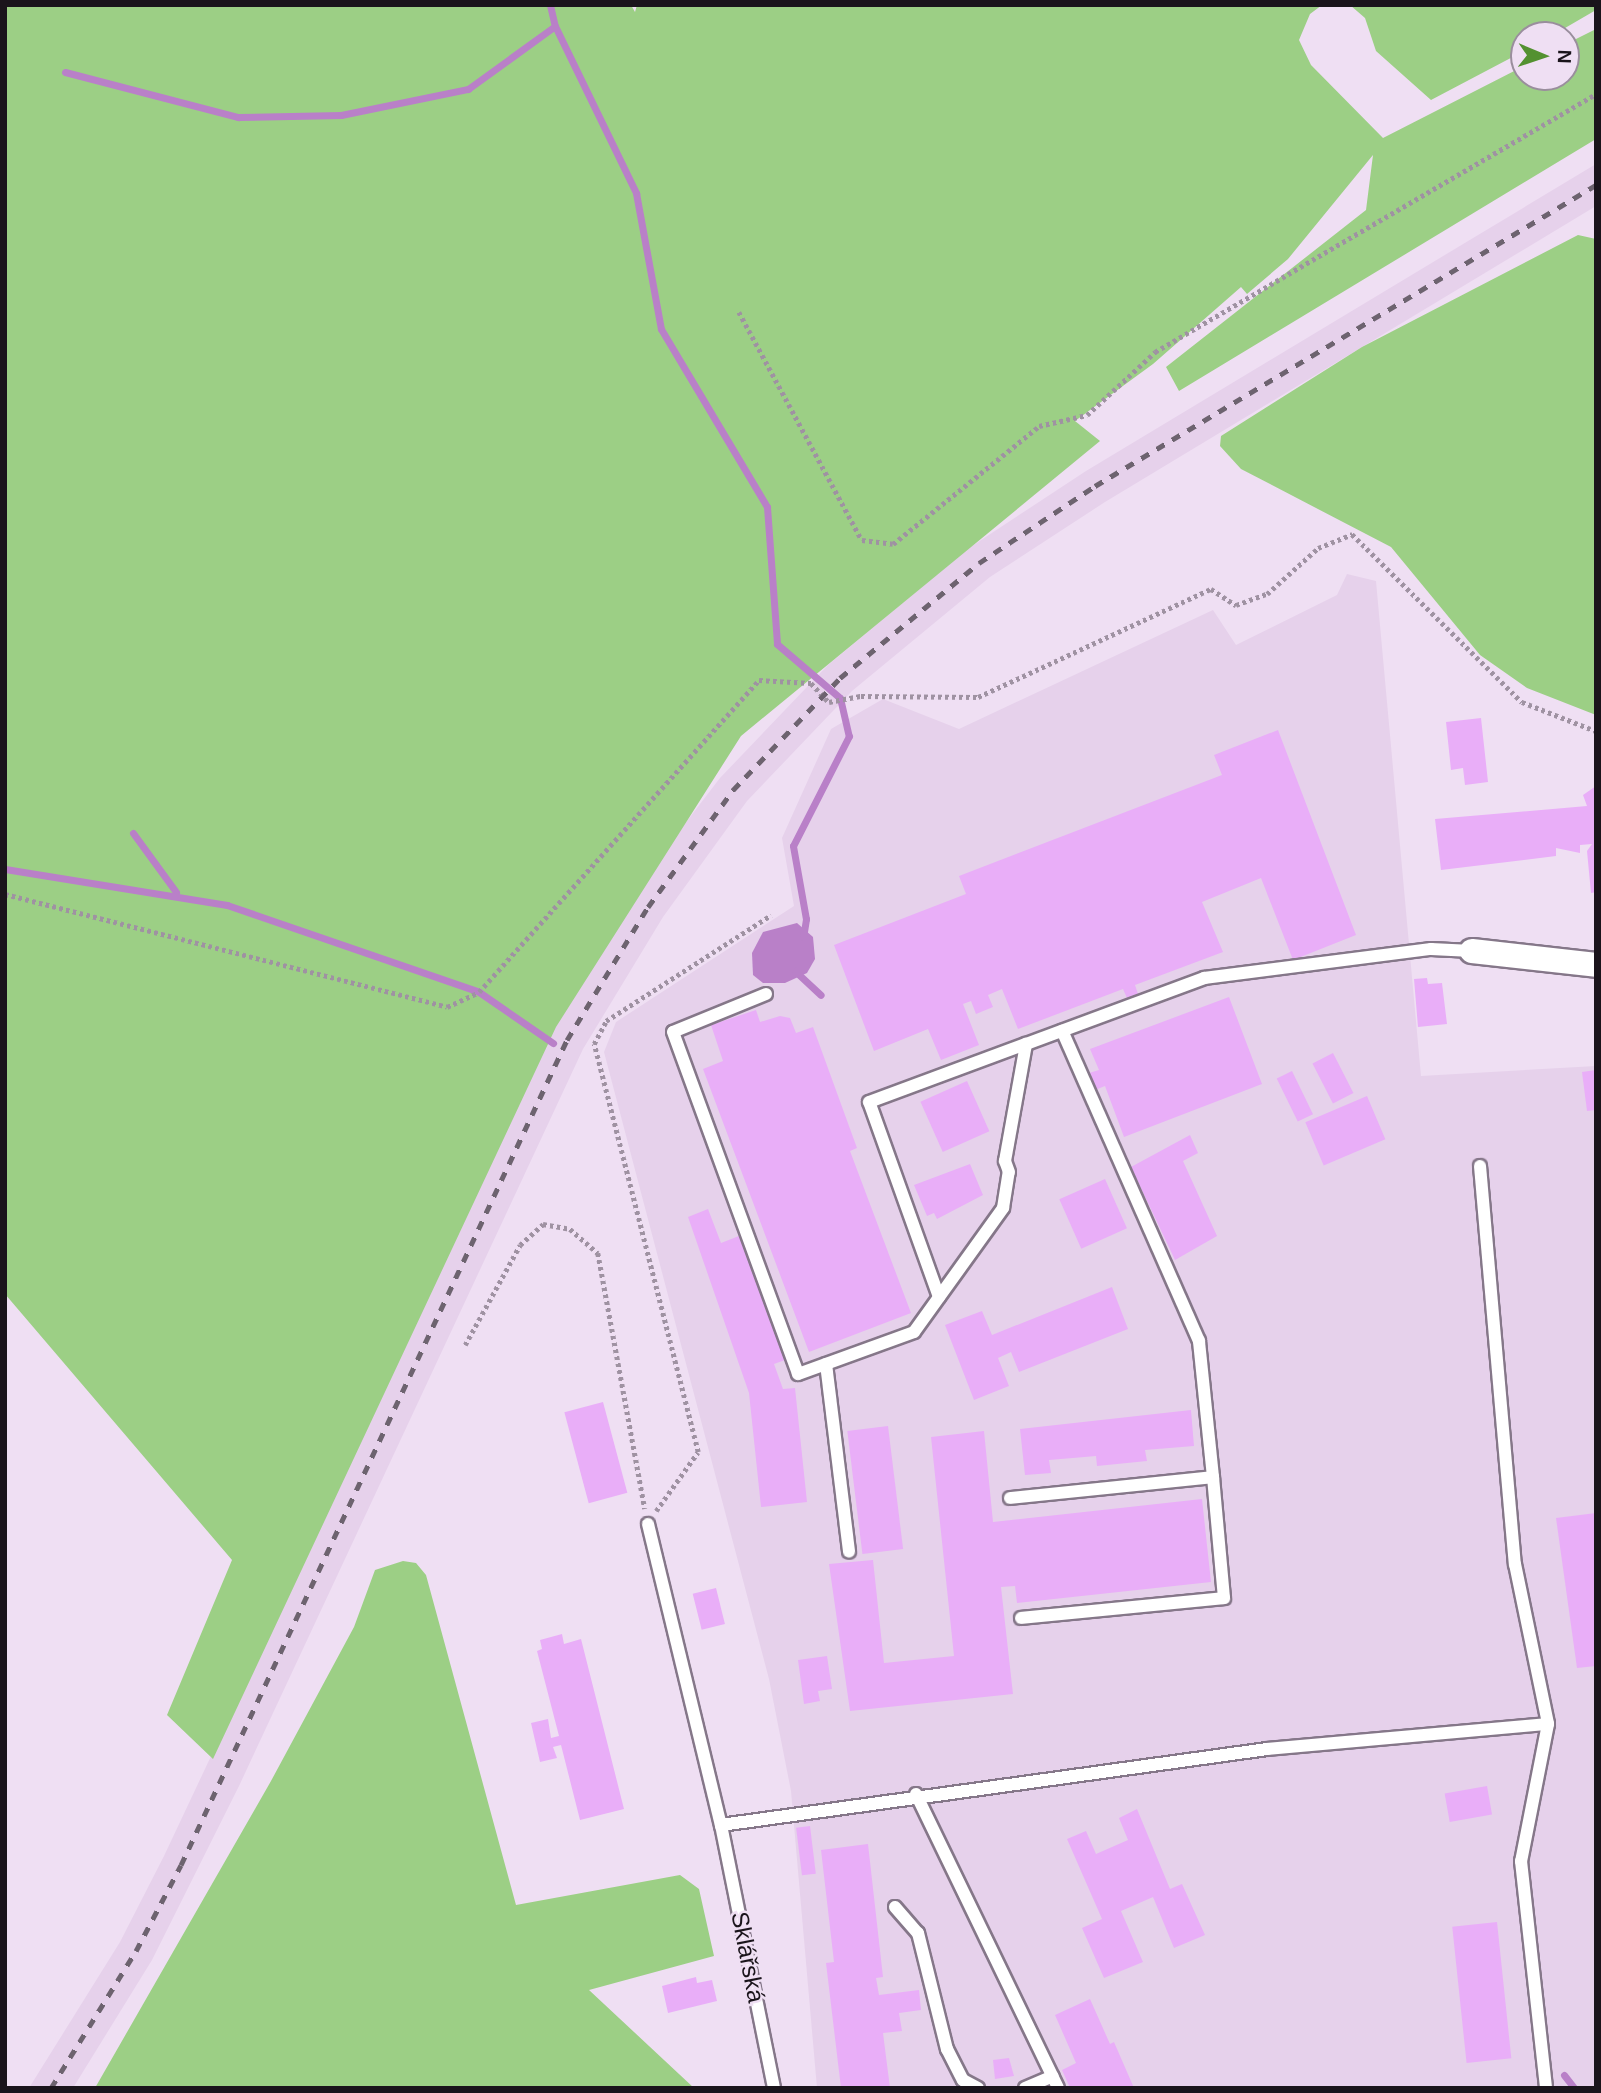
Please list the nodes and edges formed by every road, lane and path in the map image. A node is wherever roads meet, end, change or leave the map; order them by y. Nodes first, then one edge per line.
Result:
1 (1596, 94) edge
2 (739, 312) dead end
3 (1596, 731) edge
4 (5, 894) edge
5 (771, 915) dead end
6 (1472, 951) joint
7 (1596, 965) edge
8 (766, 994) dead end
9 (1062, 1031) junction
10 (1026, 1044) junction
11 (1480, 1166) dead end
12 (939, 1297) junction
13 (465, 1345) dead end
14 (825, 1364) junction
15 (1213, 1477) junction
16 (1010, 1497) dead end
17 (648, 1524) junction
18 (849, 1552) dead end
19 (1021, 1618) dead end
20 (1548, 1724) junction
21 (916, 1794) junction
22 (721, 1825) junction
23 (895, 1907) dead end
24 (1055, 2082) edge
25 (774, 2088) edge
26 (978, 2088) edge
27 (1025, 2088) edge
28 (1546, 2088) edge

1 - 2 path
3 - 4 path
5 - 17 path
6 - 7 street
6 - 9 lane
8 - 14 lane
9 - 10 lane
9 - 15 lane
10 - 12 lane
10 - 12 lane
11 - 20 lane
12 - 14 lane
13 - 17 path
14 - 18 lane
15 - 16 lane
15 - 19 lane
17 - 22 lane, Sklářská
20 - 21 lane
20 - 28 lane
21 - 22 lane
21 - 24 lane
22 - 25 lane, Sklářská
23 - 26 lane
24 - 27 lane

